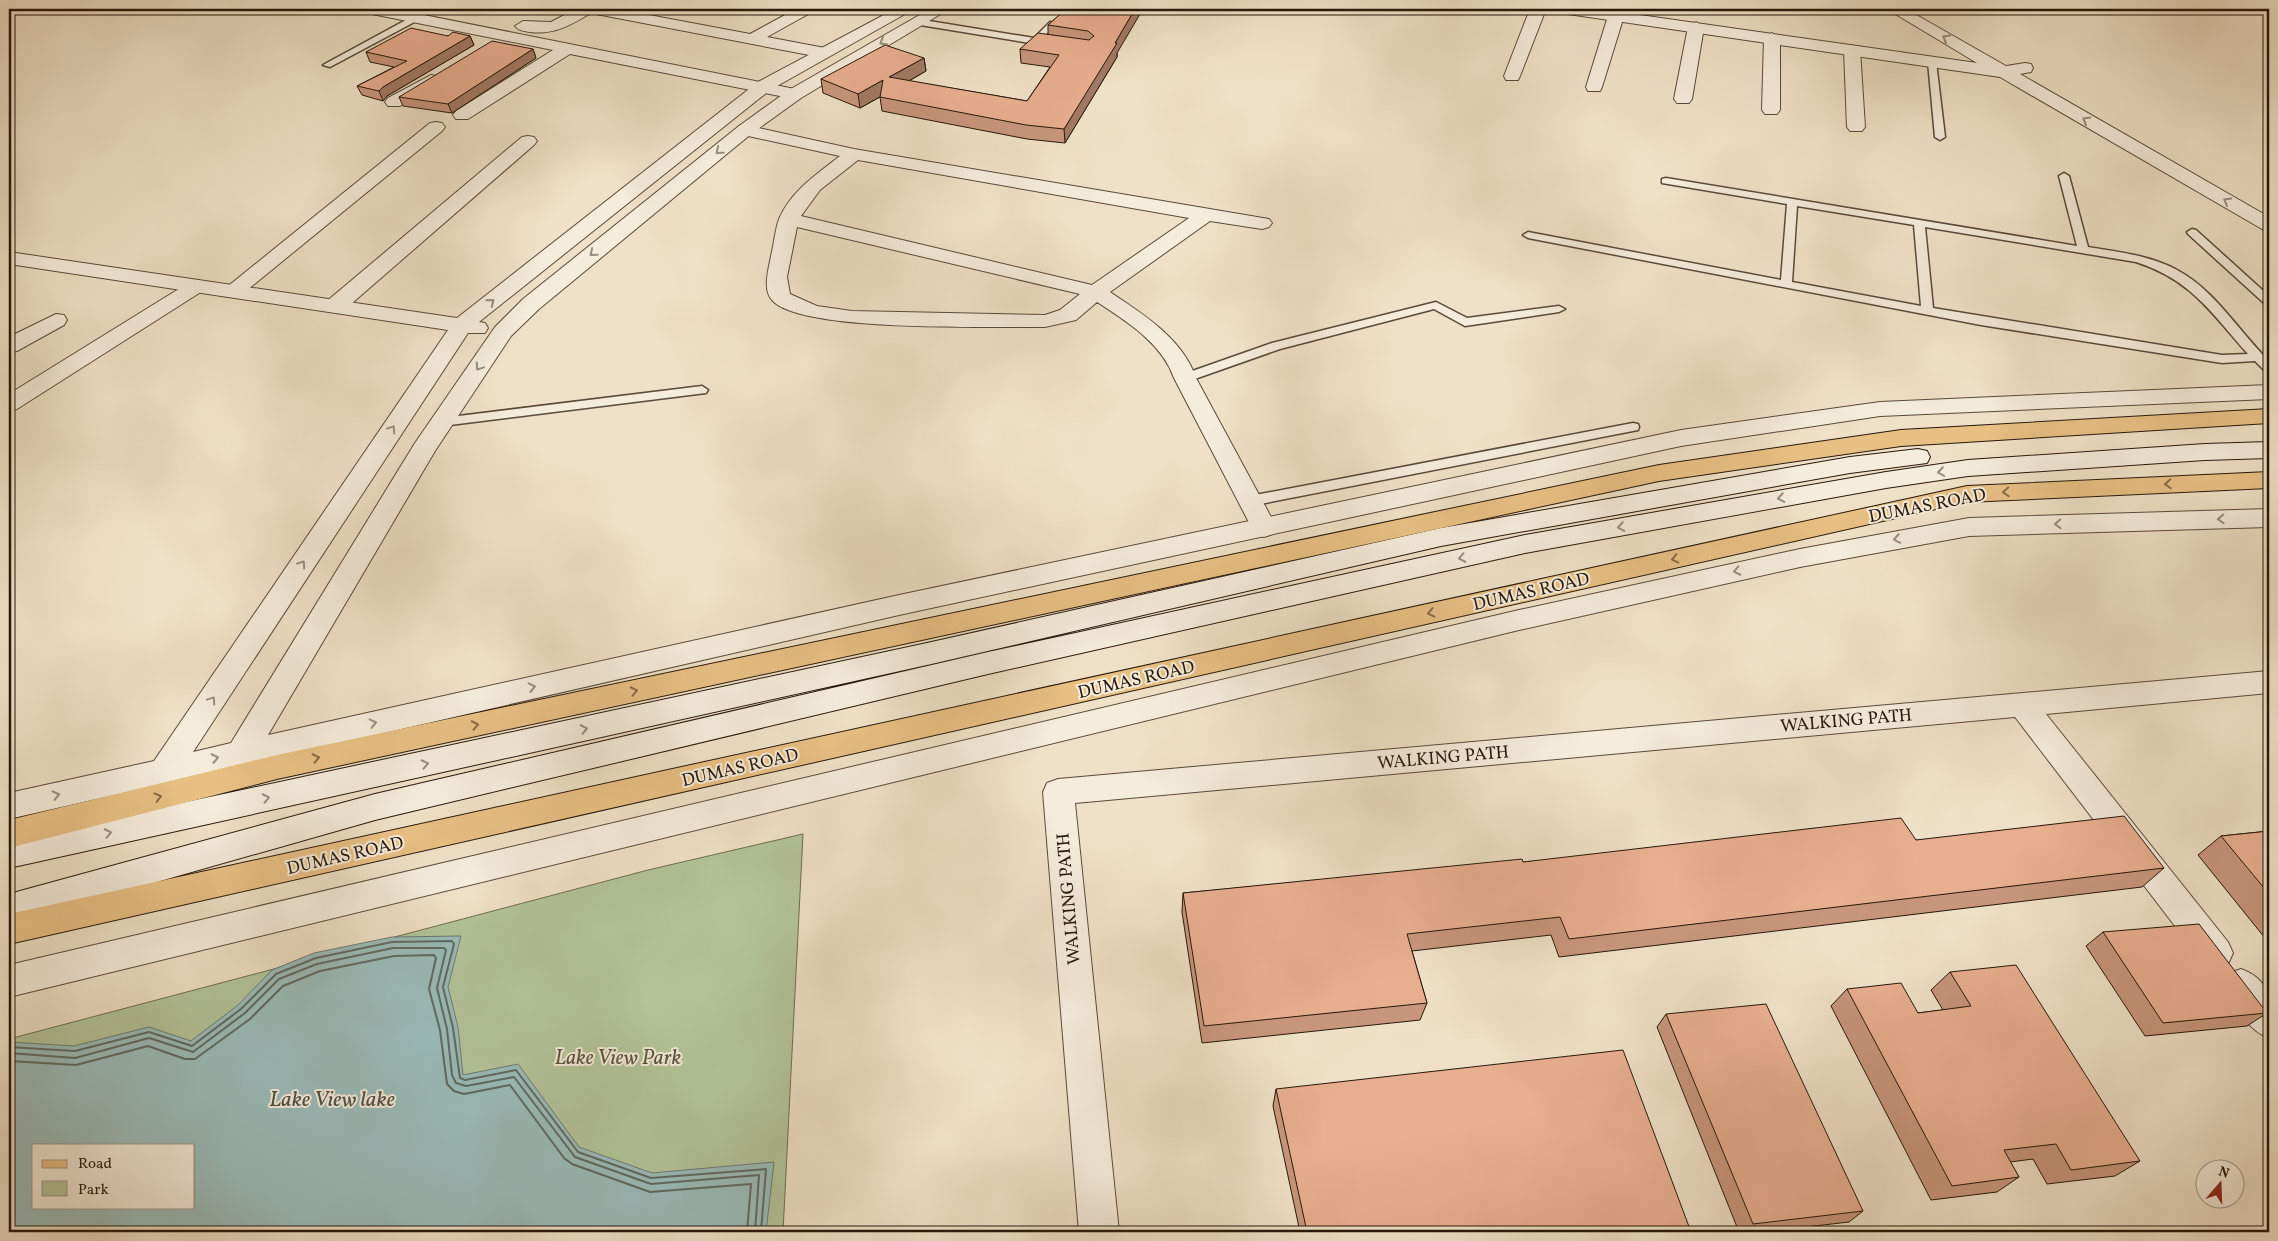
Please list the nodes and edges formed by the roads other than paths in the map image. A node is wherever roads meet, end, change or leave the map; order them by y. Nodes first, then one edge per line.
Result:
1 (372, 9) edge
2 (586, 9) edge
3 (594, 9) edge
4 (807, 9) edge
5 (941, 9) edge
6 (1538, 9) edge
7 (1568, 9) edge
8 (1895, 9) edge
9 (1922, 9) edge
10 (912, 15) edge
11 (1616, 16) junction
12 (417, 17) junction
13 (464, 18) junction
14 (1053, 24) edge
15 (1696, 27) junction
16 (506, 35) junction
17 (1772, 38) junction
18 (752, 39) junction
19 (569, 47) junction
20 (482, 49) edge
21 (1852, 50) junction
22 (825, 53) junction
23 (1932, 62) junction
24 (327, 65) dead end
25 (2025, 68) junction
26 (2003, 72) junction
27 (442, 73) edge
28 (1512, 76) dead end
29 (764, 86) junction
30 (1594, 87) dead end
31 (795, 94) junction
32 (1683, 99) dead end
33 (394, 102) dead end
34 (1771, 110) dead end
35 (462, 115) dead end
36 (436, 127) dead end
37 (1856, 127) dead end
38 (744, 130) junction
39 (1940, 137) dead end
40 (528, 141) dead end
41 (854, 154) junction
42 (2064, 176) dead end
43 (1666, 181) dead end
44 (1792, 202) junction
45 (2269, 208) edge
46 (1206, 214) junction
47 (790, 219) junction
48 (1919, 222) junction
49 (1262, 223) dead end
50 (2269, 226) edge
51 (2192, 232) dead end
52 (1528, 235) dead end
53 (2083, 250) junction
54 (9, 258) edge
55 (1786, 284) junction
56 (197, 286) junction
57 (234, 291) junction
58 (1096, 292) junction
59 (2269, 302) edge
60 (335, 306) junction
61 (1559, 309) dead end
62 (1927, 310) junction
63 (56, 320) dead end
64 (462, 325) junction
65 (503, 332) junction
66 (9, 346) edge
67 (2258, 357) junction
68 (2269, 368) edge
69 (1185, 378) junction
70 (702, 390) dead end
71 (2269, 392) edge
72 (9, 404) edge
73 (2269, 416) edge
74 (442, 422) junction
75 (1633, 427) dead end
76 (2269, 433) edge
77 (2269, 450) edge
78 (2269, 480) edge
79 (1250, 501) junction
80 (2269, 518) edge
81 (1264, 528) junction
82 (2269, 682) edge
83 (2022, 704) junction
84 (242, 752) junction
85 (165, 769) junction
86 (9, 806) edge
87 (9, 834) edge
88 (9, 854) edge
89 (9, 909) edge
90 (9, 929) edge
91 (9, 981) edge
92 (2269, 1021) edge
93 (1099, 1232) edge

1 - 12 street
2 - 13 street
3 - 18 street
4 - 18 street
5 - 10 street
6 - 28 street
7 - 11 street
26 -> 8 street
9 - 25 street
10 - 14 lane
10 - 22 street
10 -> 31 street
11 - 15 street
11 - 30 street
12 - 13 street
12 - 24 lane
13 - 16 street
15 - 17 street
15 - 32 street
16 - 19 street
16 - 20 street
17 - 21 street
17 - 34 street
18 - 22 street
19 - 29 street
19 - 35 street
21 - 23 street
21 - 37 street
22 - 29 street
23 - 26 street
23 - 39 lane
25 - 26 street
25 - 45 street
50 -> 26 street
27 - 33 street
29 - 31 street
64 -> 29 street
31 - 38 street
36 - 57 street
38 - 41 street
38 -> 65 street
40 - 60 street
41 - 46 street
41 - 47 street
42 - 53 lane
43 - 44 lane
44 - 48 lane
44 - 55 lane
46 - 49 street
46 - 58 street
47 - 58 street
47 - 58 street
48 - 53 lane
48 - 62 lane
51 - 59 lane
52 - 55 lane
53 - 67 lane
54 - 56 street
55 - 62 lane
56 - 57 street
56 - 72 street
57 - 60 street
58 - 69 street
60 - 64 street
61 - 69 lane
62 - 67 lane
63 - 66 street
64 - 65 street
85 -> 64 street
65 -> 74 street
67 - 68 lane
69 - 79 street
70 - 74 lane
71 - 81 street
87 -> 73 main road
74 - 84 street
75 - 79 lane
88 -> 76 street
77 -> 89 street
78 -> 90 main road, DUMAS ROAD
79 - 81 street
80 -> 91 street
84 -> 81 street
82 - 83 street, WALKING PATH
83 - 92 street
83 - 93 street, WALKING PATH
85 -> 84 street
86 -> 85 street

